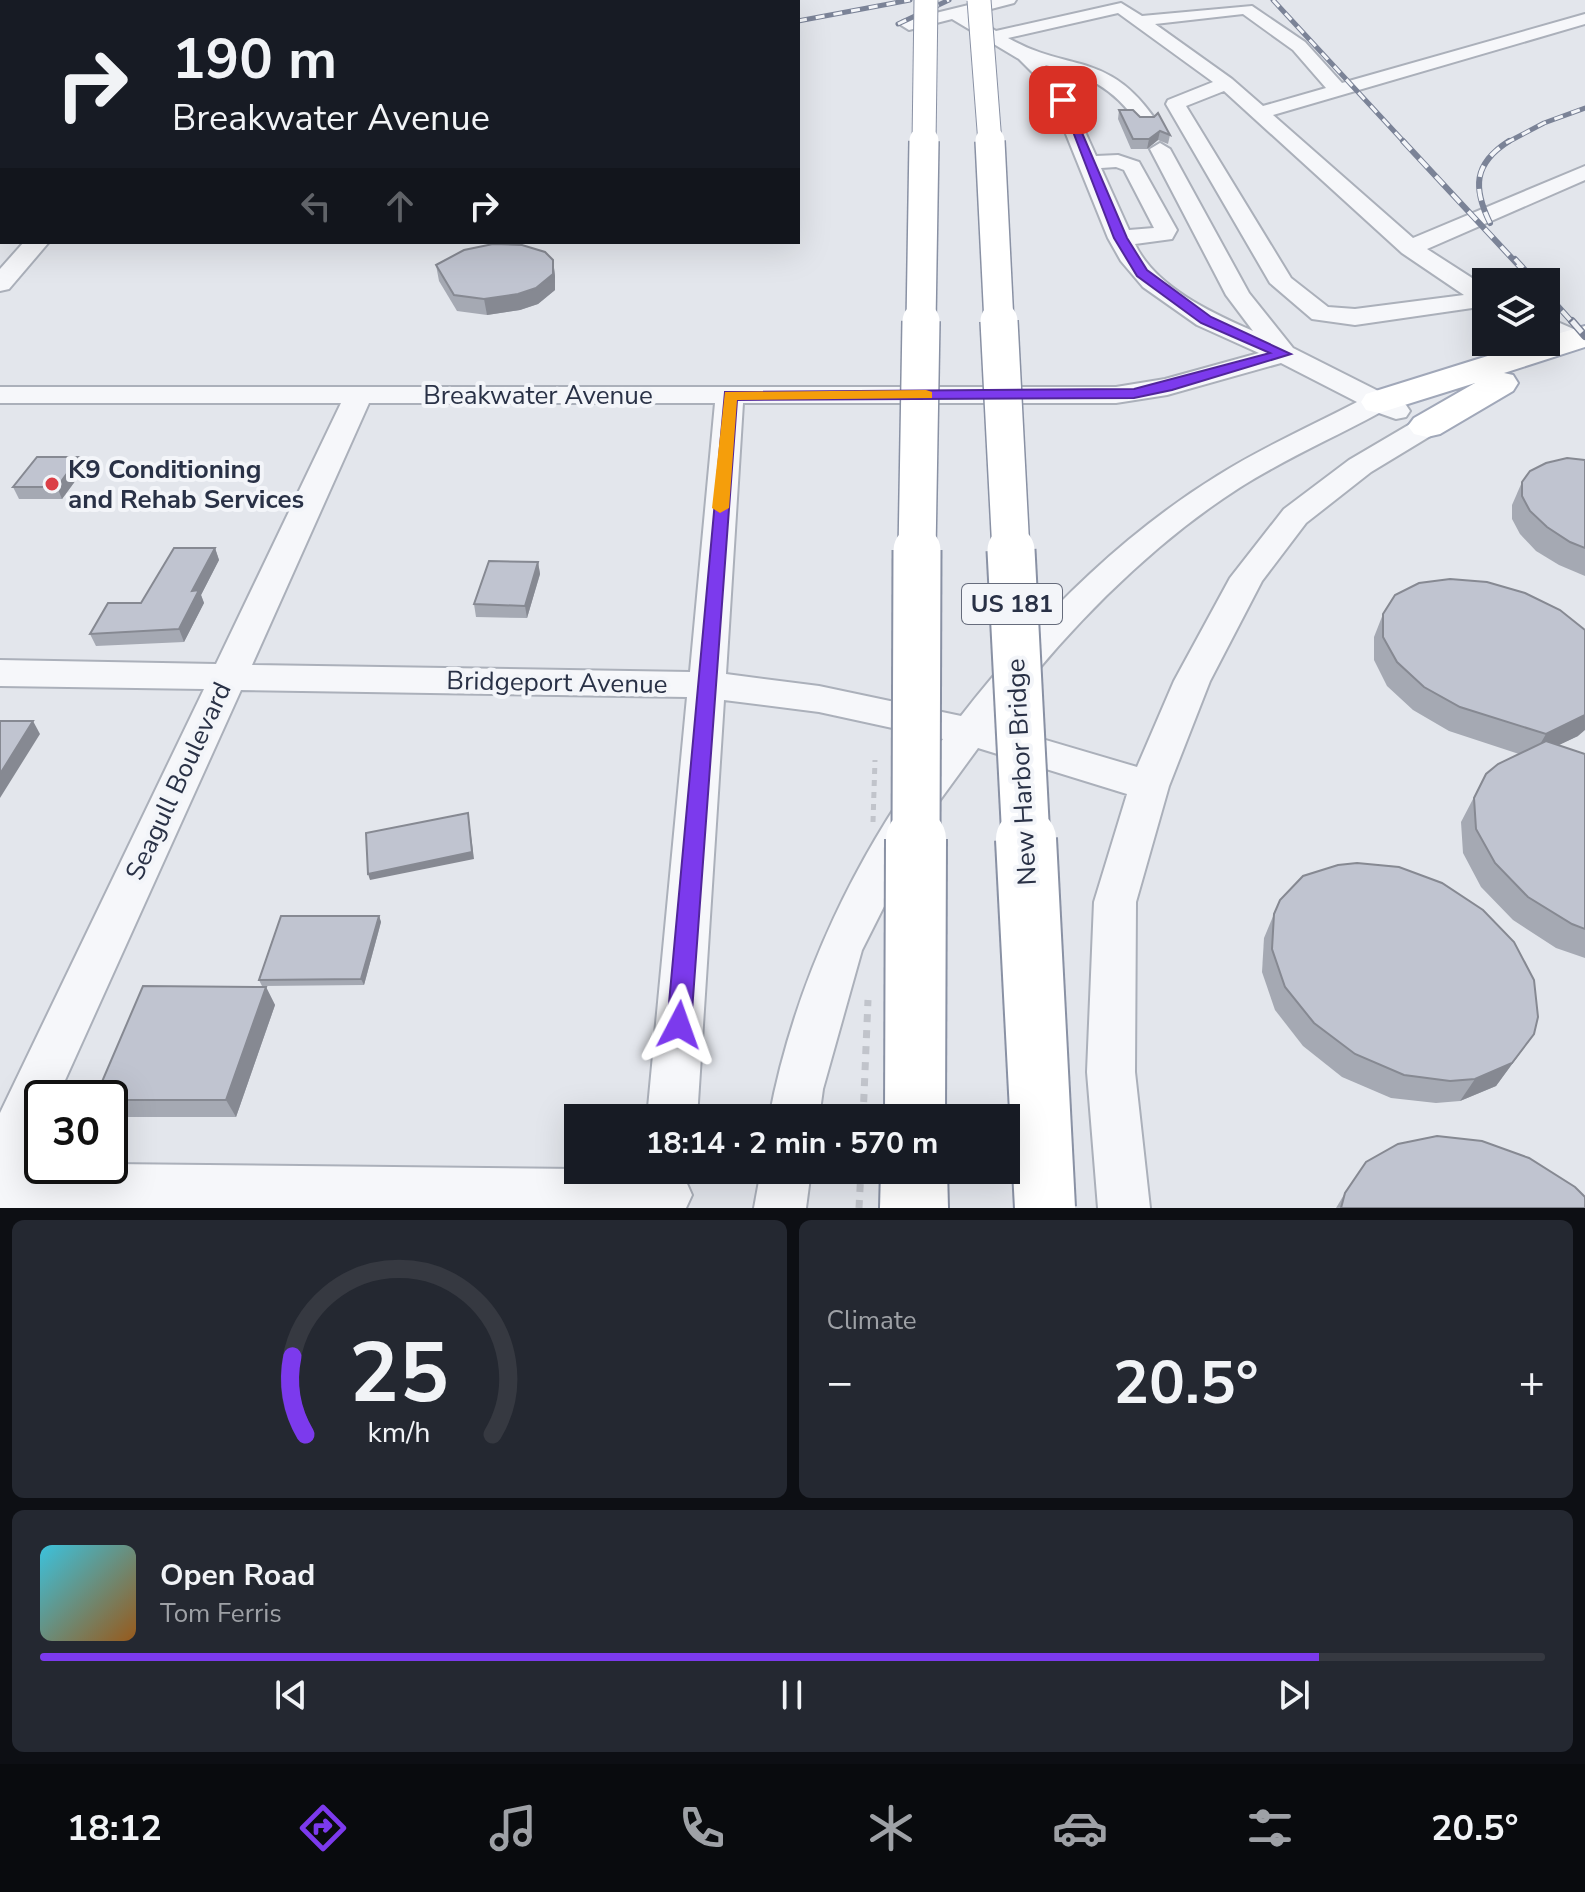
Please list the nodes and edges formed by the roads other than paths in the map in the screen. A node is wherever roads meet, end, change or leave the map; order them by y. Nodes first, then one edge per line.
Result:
1 (1008, 0) edge
2 (1149, 0) edge
3 (1121, 8) junction
4 (952, 15) edge
5 (1585, 19) edge
6 (1139, 21) junction
7 (1025, 55) junction
8 (1103, 76) junction
9 (1226, 83) junction
10 (1055, 85) junction
11 (1339, 91) junction
12 (1259, 113) junction
13 (1145, 119) edge
14 (1160, 149) edge
15 (1089, 162) junction
16 (1585, 172) edge
17 (1120, 238) junction
18 (35, 244) edge
19 (1410, 248) junction
20 (0, 284) edge
21 (1472, 289) edge
22 (1472, 300) edge
23 (1568, 337) edge
24 (1284, 354) junction
25 (0, 395) edge
26 (359, 395) junction
27 (730, 395) junction
28 (1379, 402) junction
29 (1427, 426) junction
30 (0, 673) edge
31 (226, 676) junction
32 (705, 685) junction
33 (970, 732) junction
34 (1149, 786) junction
35 (673, 1104) edge
36 (796, 1104) edge
37 (915, 1104) edge
38 (0, 1168) edge
39 (784, 1184) edge
40 (914, 1184) edge
41 (0, 1188) edge
42 (666, 1191) edge
43 (461, 1200) edge
44 (780, 1208) edge
45 (914, 1208) edge
46 (1045, 1208) edge
47 (1124, 1208) edge

1 - 4 street
2 - 3 street
3 - 4 street
3 - 6 street
4 - 7 street
4 - 37 main road, bridge
4 - 46 main road, New Harbor Bridge / US 181, bridge
5 - 11 street
6 - 9 street
6 - 11 street
7 - 8 street
7 - 10 street
8 - 10 street
8 - 13 street
9 - 12 street
9 - 22 street
10 - 15 street
11 - 12 street
12 - 19 street
14 - 24 street
15 - 17 street
15 - 17 street
16 - 19 street
17 - 24 street
18 - 20 street
19 - 21 street
23 - 28 main road
23 - 29 main road
24 - 27 street, Breakwater Avenue
24 - 28 street
25 - 26 street, Breakwater Avenue
26 - 27 street, Breakwater Avenue
26 - 31 street, Seagull Boulevard
27 - 32 street
28 - 29 street
28 - 33 street
29 - 34 street
30 - 31 street, Bridgeport Avenue
31 - 32 street, Bridgeport Avenue
31 - 38 street, Seagull Boulevard
32 - 33 street, Bridgeport Avenue
32 - 35 street
33 - 34 street, Bridgeport Avenue
33 - 36 street
34 - 47 street
39 - 44 street
40 - 45 main road
41 - 43 street
42 - 43 street

